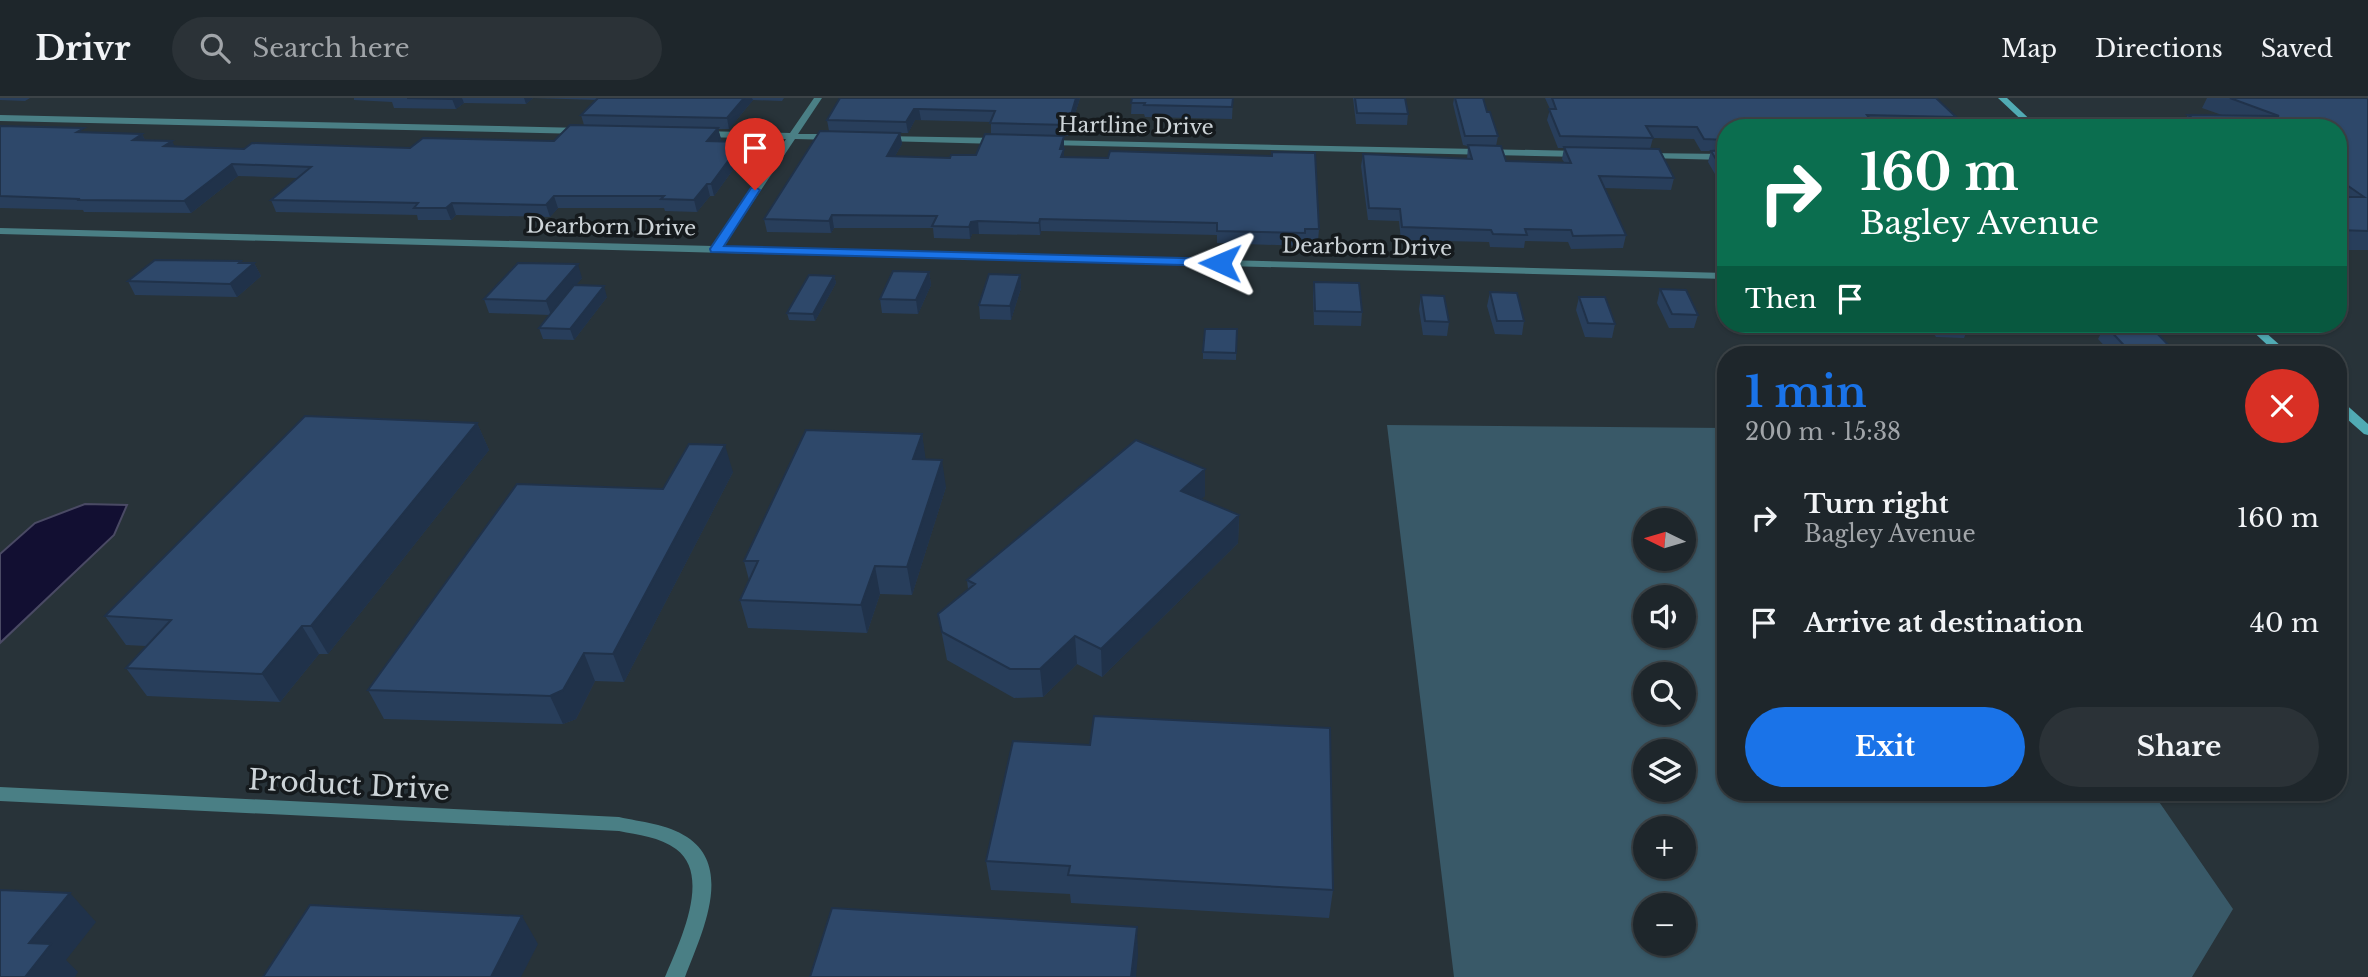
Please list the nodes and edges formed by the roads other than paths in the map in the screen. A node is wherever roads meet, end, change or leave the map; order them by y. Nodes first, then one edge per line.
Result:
1 (818, 98) edge
2 (2002, 98) edge
3 (0, 118) edge
4 (2025, 119) edge
5 (598, 131) edge
6 (695, 134) edge
7 (792, 136) junction
8 (846, 137) edge
9 (873, 138) edge
10 (1007, 141) edge
11 (1035, 141) edge
12 (1592, 154) edge
13 (1633, 155) edge
14 (1717, 157) edge
15 (0, 231) edge
16 (716, 249) junction
17 (1717, 276) edge
18 (2260, 333) edge
19 (2275, 346) edge
20 (2347, 412) edge
21 (2368, 431) edge
22 (0, 794) edge
23 (675, 977) edge

1 - 7 street
2 - 4 main road
3 - 5 street
6 - 7 street
7 - 8 street
7 - 16 street
9 - 10 street
11 - 12 street, Hartline Drive
13 - 14 street
15 - 16 street, Dearborn Drive
16 - 17 street, Dearborn Drive
18 - 19 main road
20 - 21 main road
22 - 23 street, Product Drive

